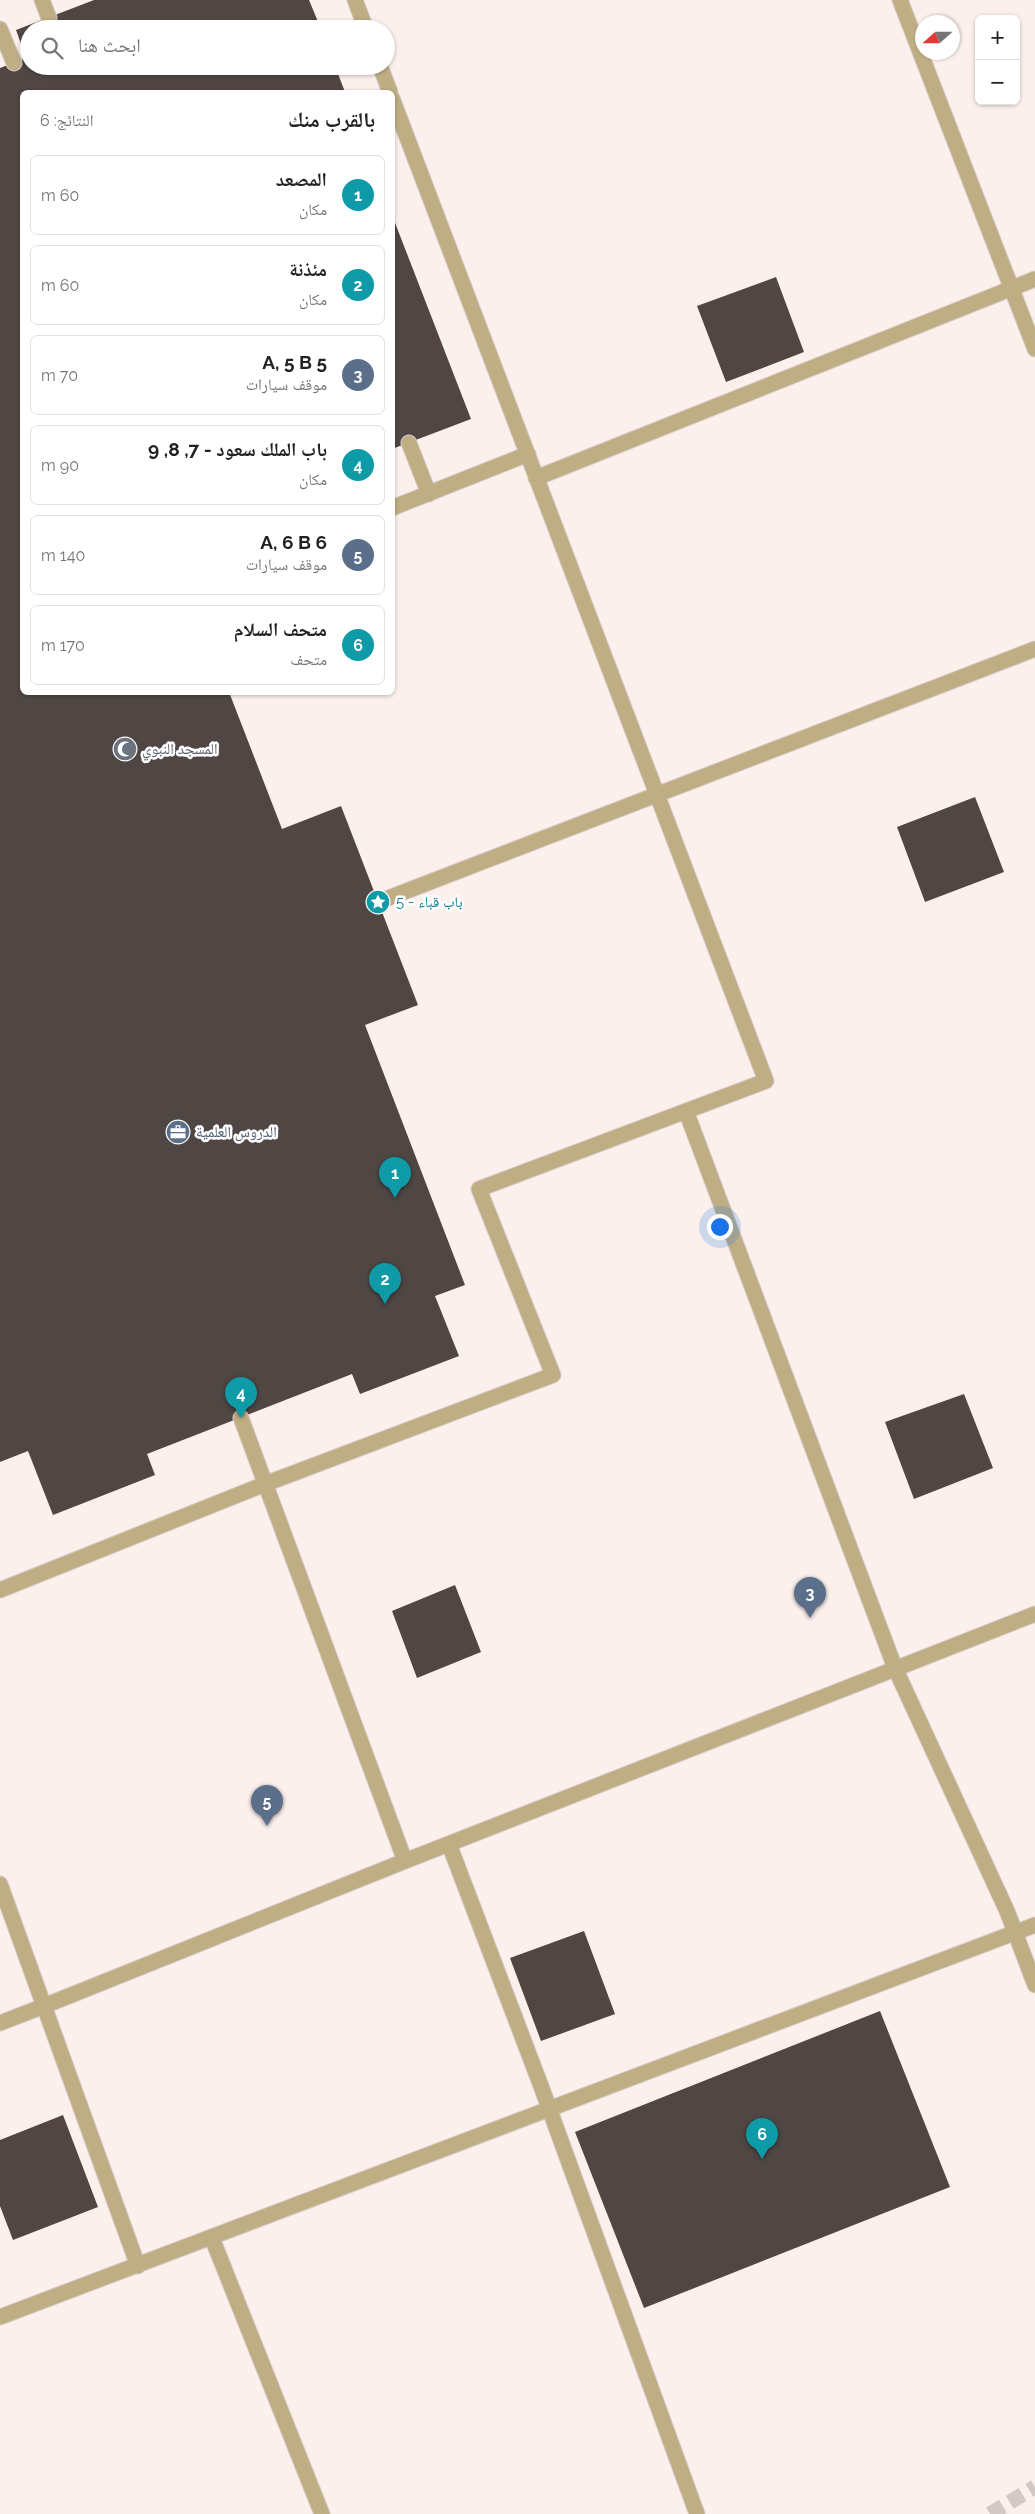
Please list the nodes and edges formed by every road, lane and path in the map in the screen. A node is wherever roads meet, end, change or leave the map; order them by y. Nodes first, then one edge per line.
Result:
1 (42, 0) edge
2 (355, 0) edge
3 (900, 0) edge
4 (49, 18) dead end
5 (363, 20) edge
6 (0, 29) edge
7 (14, 63) dead end
8 (383, 75) edge
9 (389, 90) edge
10 (395, 106) edge
11 (1035, 279) edge
12 (1012, 288) junction
13 (1035, 349) edge
14 (409, 443) dead end
15 (528, 454) junction
16 (536, 478) junction
17 (429, 494) junction
18 (395, 507) edge
19 (1035, 649) edge
20 (657, 794) junction
21 (378, 902) dead end
22 (686, 1111) junction
23 (241, 1418) dead end
24 (265, 1484) junction
25 (0, 1590) edge
26 (1035, 1614) edge
27 (896, 1668) junction
28 (449, 1844) junction
29 (405, 1861) junction
30 (0, 1884) edge
31 (1035, 1925) edge
32 (1015, 1932) junction
33 (1035, 1985) edge
34 (44, 2006) junction
35 (0, 2023) edge
36 (550, 2110) junction
37 (212, 2238) junction
38 (138, 2266) junction
39 (0, 2317) edge
40 (322, 2514) edge
41 (697, 2514) edge

1 - 4 street
2 - 5 street
3 - 12 street
6 - 7 street
8 - 9 street
10 - 15 street
11 - 12 street
12 - 13 street
12 - 16 street
14 - 17 street
15 - 16 street
15 - 17 street
16 - 20 street
17 - 18 street
19 - 20 street
20 - 21 street
20 - 22 street
22 - 24 street
22 - 27 street
23 - 24 street
24 - 25 street
24 - 29 street
26 - 27 street
27 - 28 street
27 - 32 street
28 - 29 street
28 - 36 street
29 - 34 street
30 - 34 street
31 - 32 street
32 - 33 street
32 - 36 street
34 - 35 street
34 - 38 street
36 - 37 street
36 - 41 street
37 - 38 street
37 - 40 street
38 - 39 street

